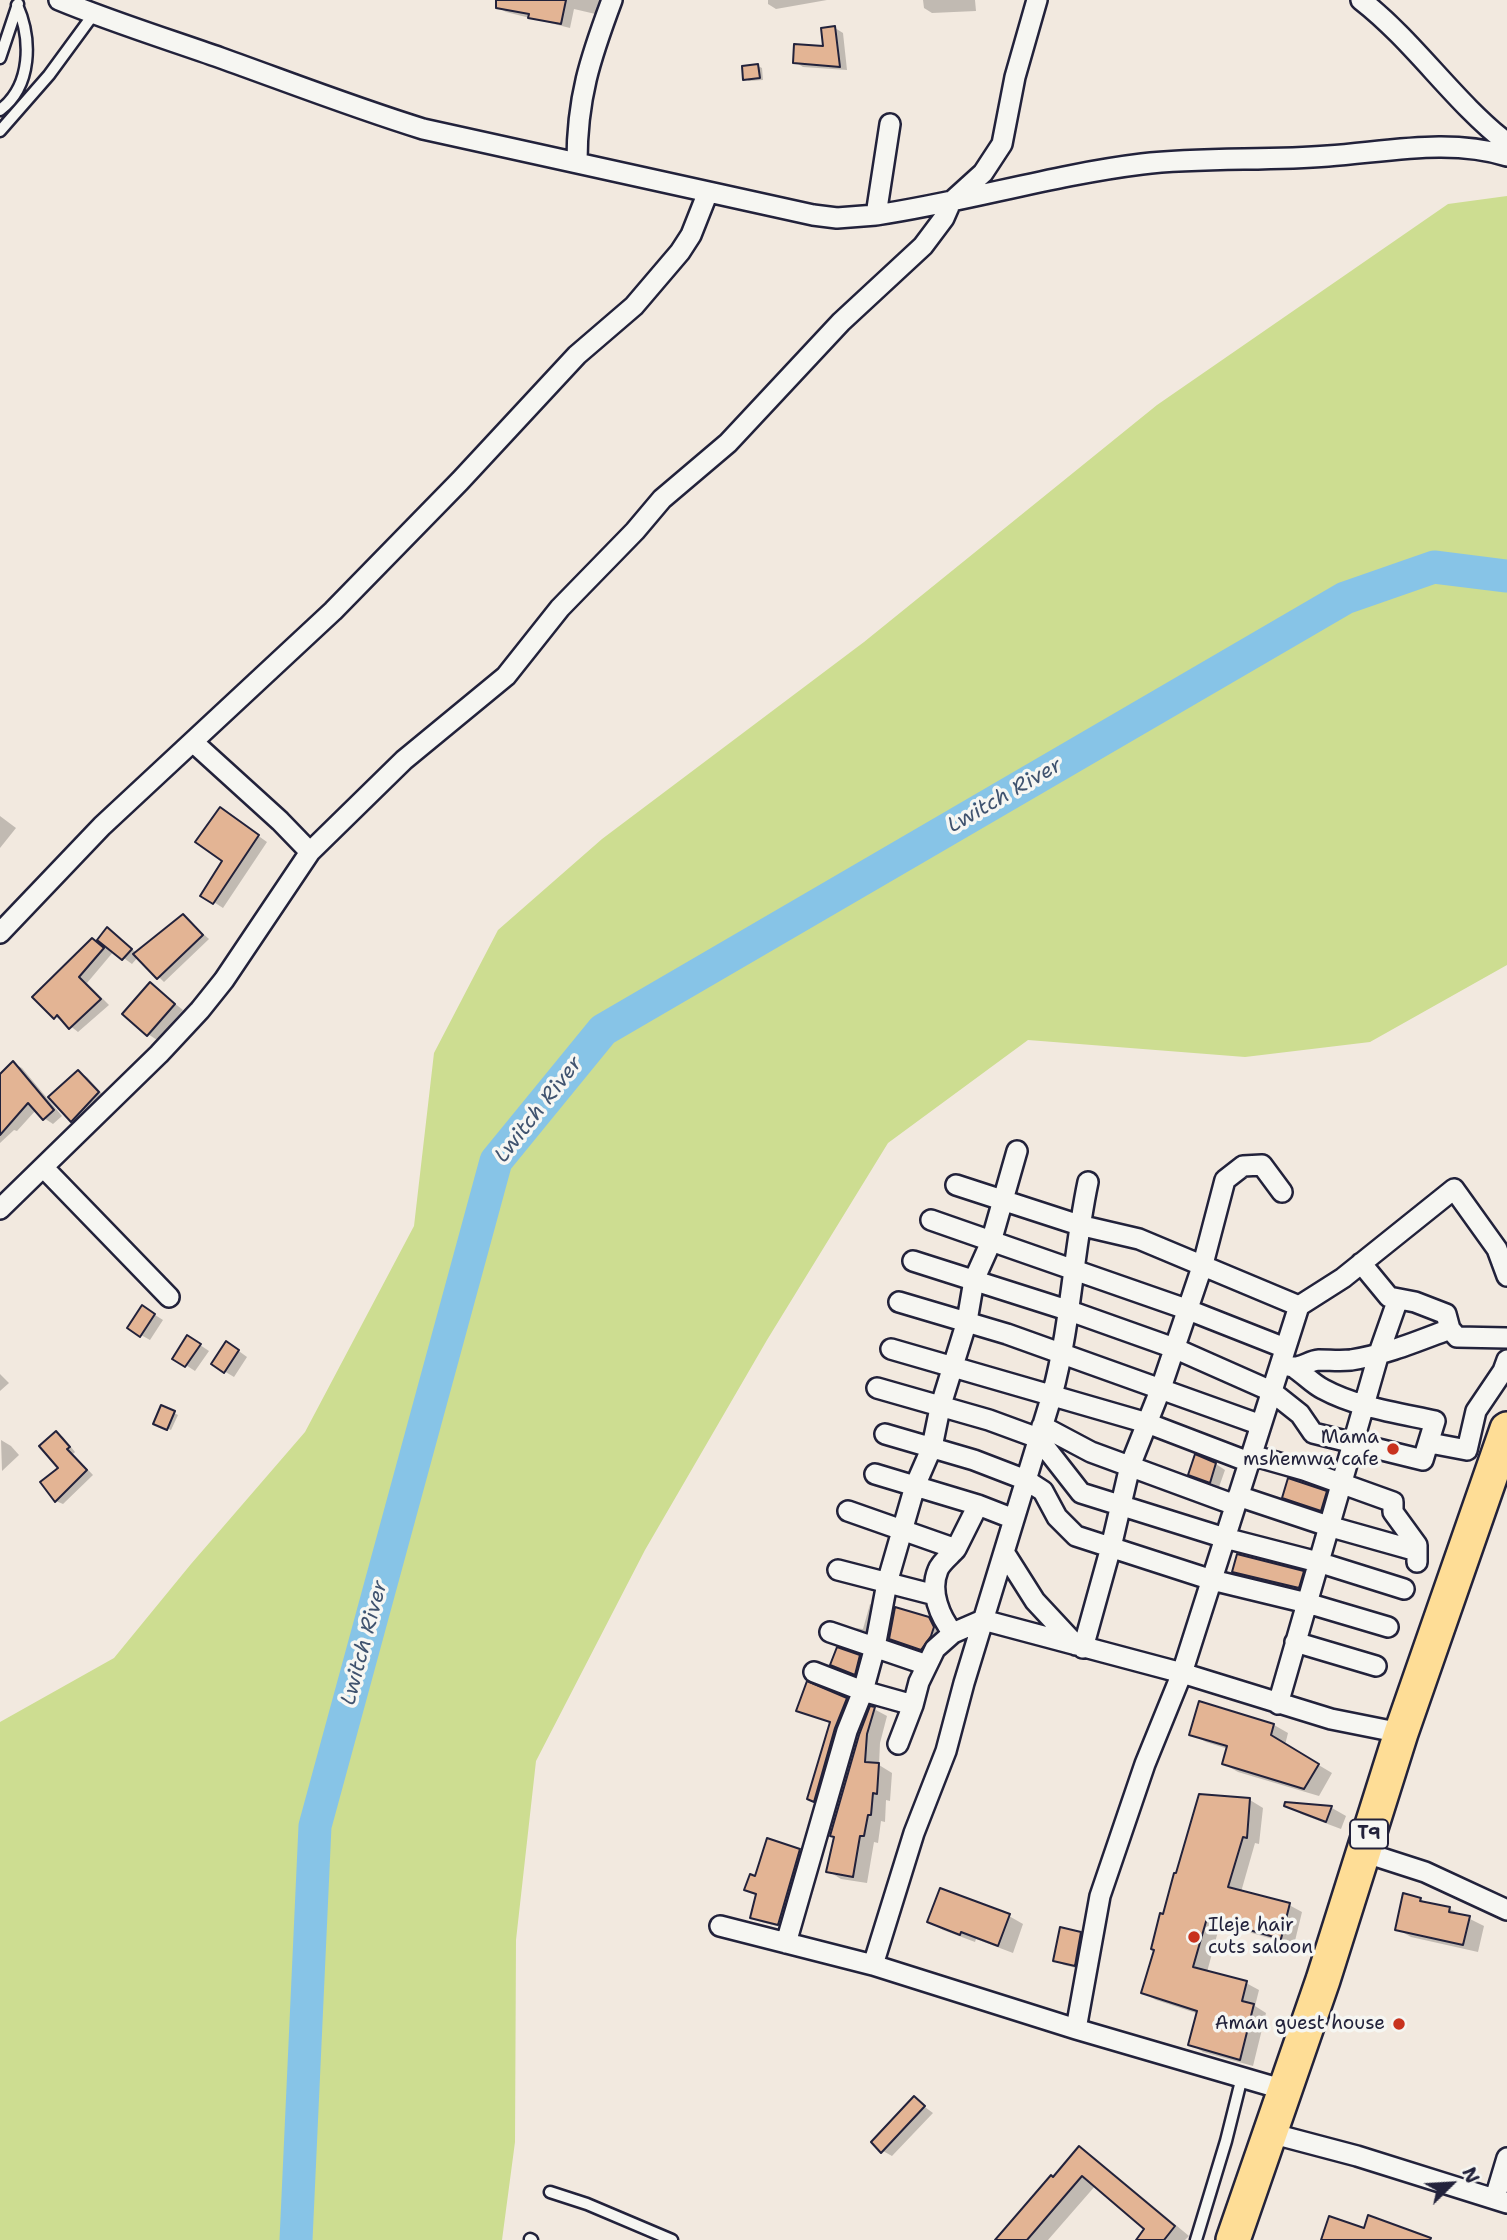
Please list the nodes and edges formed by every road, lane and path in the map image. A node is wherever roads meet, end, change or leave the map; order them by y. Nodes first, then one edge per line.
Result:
1 (59, 0) edge
2 (612, 0) edge
3 (1037, 0) edge
4 (1361, 0) edge
5 (18, 3) edge
6 (93, 15) junction
7 (0, 58) edge
8 (0, 110) edge
9 (890, 124) dead end
10 (0, 131) edge
11 (1507, 143) edge
12 (1507, 156) edge
13 (576, 162) junction
14 (708, 192) junction
15 (951, 202) junction
16 (876, 215) junction
17 (193, 742) junction
18 (310, 852) junction
19 (0, 933) edge
20 (1017, 1151) dead end
21 (43, 1167) junction
22 (1088, 1182) dead end
23 (956, 1185) dead end
24 (1282, 1192) dead end
25 (1001, 1200) junction
26 (0, 1209) edge
27 (931, 1220) dead end
28 (1079, 1225) junction
29 (991, 1242) junction
30 (913, 1261) dead end
31 (1361, 1263) junction
32 (1203, 1265) junction
33 (1074, 1269) junction
34 (1507, 1276) edge
35 (974, 1280) junction
36 (169, 1297) dead end
37 (1398, 1299) junction
38 (899, 1302) dead end
39 (1298, 1306) junction
40 (1186, 1308) junction
41 (1070, 1311) junction
42 (967, 1321) junction
43 (1450, 1329) junction
44 (1507, 1338) edge
45 (1174, 1348) junction
46 (891, 1349) dead end
47 (1379, 1353) junction
48 (1063, 1354) junction
49 (1287, 1360) junction
50 (1507, 1360) edge
51 (952, 1367) junction
52 (877, 1388) dead end
53 (1161, 1388) junction
54 (1271, 1391) junction
55 (1052, 1395) junction
56 (1365, 1404) junction
57 (940, 1408) junction
58 (1147, 1423) junction
59 (1261, 1425) junction
60 (1507, 1429) edge
61 (1040, 1432) junction
62 (885, 1434) dead end
63 (1430, 1443) junction
64 (1354, 1445) junction
65 (932, 1447) junction
66 (1250, 1459) junction
67 (1129, 1466) junction
68 (875, 1475) dead end
69 (1026, 1480) junction
70 (1343, 1483) junction
71 (915, 1486) junction
72 (1237, 1500) junction
73 (978, 1505) junction
74 (1120, 1505) junction
75 (848, 1511) dead end
76 (1014, 1519) junction
77 (1328, 1526) junction
78 (904, 1529) junction
79 (1225, 1538) junction
80 (1111, 1547) junction
81 (957, 1549) junction
82 (1004, 1552) junction
83 (1318, 1562) junction
84 (838, 1570) dead end
85 (1212, 1580) junction
86 (887, 1583) junction
87 (1404, 1589) dead end
88 (935, 1595) junction
89 (1307, 1603) junction
90 (983, 1620) junction
91 (1388, 1628) dead end
92 (830, 1632) dead end
93 (953, 1633) junction
94 (1295, 1642) junction
95 (875, 1647) junction
96 (1081, 1647) junction
97 (927, 1665) junction
98 (1376, 1666) dead end
99 (814, 1672) dead end
100 (1182, 1673) junction
101 (863, 1691) junction
102 (1278, 1704) junction
103 (913, 1705) junction
104 (1401, 1733) junction
105 (898, 1745) dead end
106 (1363, 1853) junction
107 (1507, 1910) edge
108 (720, 1926) dead end
109 (786, 1943) junction
110 (873, 1965) junction
111 (1076, 2029) junction
112 (1242, 2077) junction
113 (1284, 2090) junction
114 (1270, 2133) junction
115 (1507, 2158) edge
116 (550, 2193) dead end
117 (1501, 2200) edge
118 (672, 2240) edge
119 (1196, 2240) edge
120 (1233, 2240) edge

1 - 6 street
2 - 13 street
3 - 15 street
4 - 11 street
5 - 7 lane
5 - 8 lane
6 - 10 lane
6 - 13 street
9 - 16 street
12 - 15 street
13 - 14 street
14 - 16 street
14 - 17 street
15 - 16 street
15 - 18 street
17 - 18 street
17 - 19 street
18 - 21 street
20 - 25 street
21 - 26 street
21 - 36 street
22 - 28 street
23 - 25 street
24 - 32 street
25 - 28 street
25 - 29 street
27 - 29 street
28 - 32 street
28 - 33 street
29 - 33 street
29 - 35 street
30 - 35 street
31 - 34 street
31 - 37 street
31 - 39 street
32 - 39 street
32 - 40 street
33 - 40 street
33 - 41 street
35 - 41 street
35 - 42 street
37 - 43 street
37 - 47 street
38 - 42 street
39 - 49 street
40 - 45 street
40 - 49 street
41 - 45 street
41 - 48 street
42 - 48 street
42 - 51 street
43 - 44 street
43 - 47 street
45 - 53 street
45 - 54 street
46 - 51 street
47 - 49 street
47 - 56 street
48 - 53 street
48 - 55 street
49 - 54 street
49 - 56 street
50 - 63 street
51 - 55 street
51 - 57 street
52 - 57 street
53 - 58 street
53 - 59 street
54 - 59 street
54 - 64 street
55 - 58 street
55 - 61 street
56 - 63 street
56 - 64 street
57 - 61 street
57 - 65 street
58 - 66 street
58 - 67 street
59 - 66 street
60 - 104 highway, T9
61 - 67 street
61 - 69 street
61 - 74 street
62 - 65 street
63 - 64 street
64 - 70 street
65 - 69 street
65 - 71 street
66 - 70 street
66 - 72 street
67 - 72 street
67 - 74 street
68 - 71 street
69 - 76 street
69 - 80 street
70 - 77 street
70 - 77 street
71 - 73 street
71 - 78 street
72 - 77 street
72 - 79 street
73 - 76 street
73 - 81 street
74 - 79 street
74 - 80 street
75 - 78 street
76 - 82 street
77 - 83 street
78 - 81 street
78 - 86 street
79 - 83 street
79 - 85 street
80 - 85 street
80 - 96 street
81 - 88 street
82 - 90 street
82 - 96 street
83 - 87 street
83 - 89 street
84 - 86 street
85 - 89 street
85 - 100 street
86 - 88 street
86 - 95 street
88 - 93 street
89 - 91 street
89 - 94 street
90 - 93 street
90 - 96 street
90 - 110 street
92 - 95 street
93 - 97 street
94 - 98 street
94 - 102 street
95 - 97 street
95 - 101 street
96 - 100 street
97 - 103 street
99 - 101 street
100 - 102 street
100 - 111 street
101 - 103 street
101 - 109 street
102 - 104 street
103 - 105 street
104 - 106 highway, T9
106 - 107 street
106 - 113 highway, T9
108 - 109 street
109 - 110 street
110 - 111 street
111 - 112 street
112 - 113 street
112 - 119 lane
113 - 114 highway, T9
114 - 117 street
114 - 120 highway, T9
115 - 117 street
116 - 118 lane

